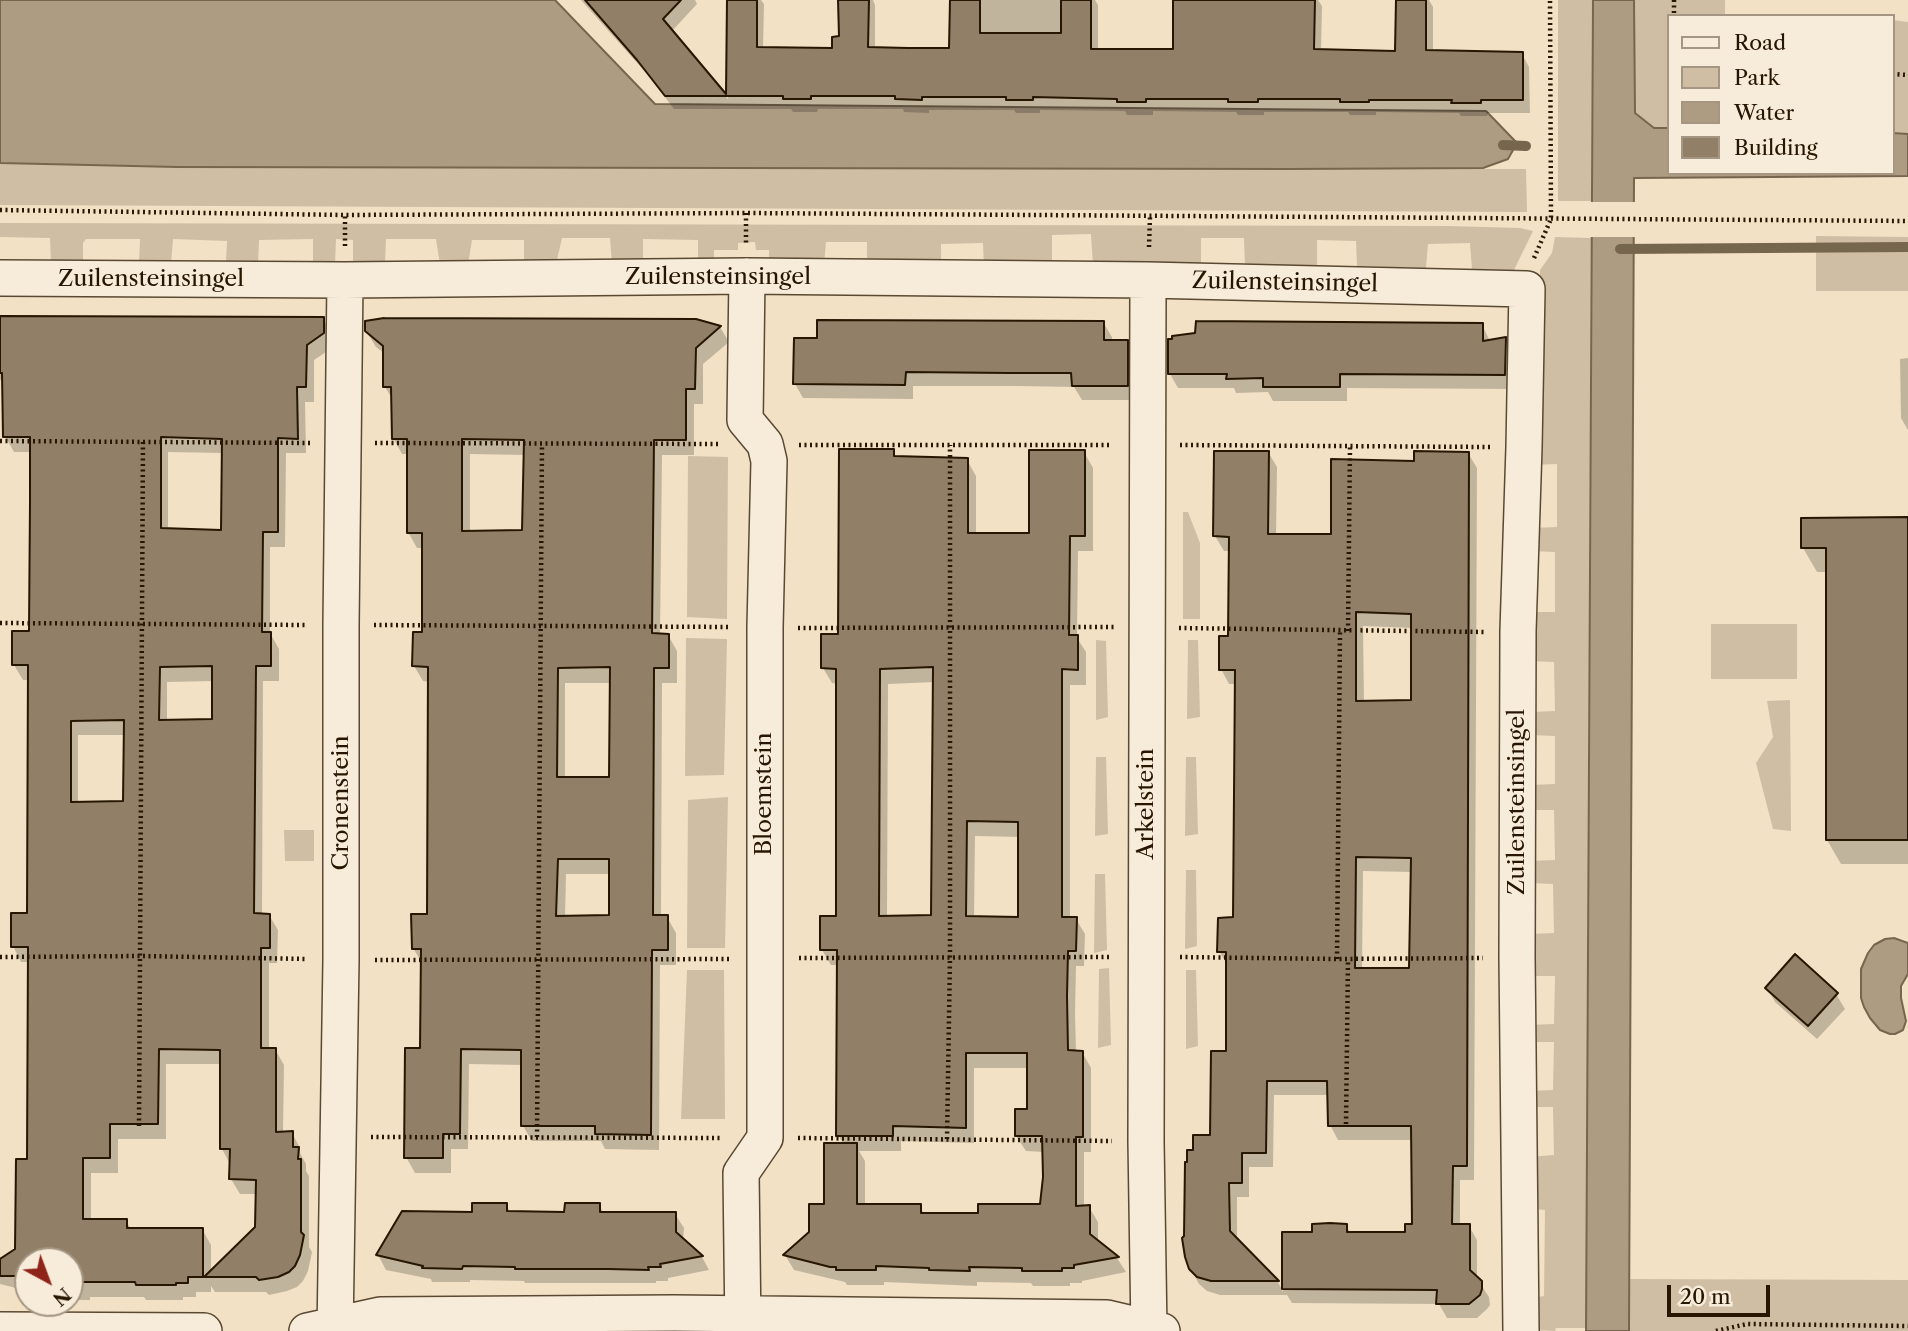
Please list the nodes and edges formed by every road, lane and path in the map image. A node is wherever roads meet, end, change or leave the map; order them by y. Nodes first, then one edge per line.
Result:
1 (1550, 0) edge
2 (0, 210) edge
3 (1551, 219) junction
4 (1908, 221) edge
5 (747, 276) junction
6 (0, 278) edge
7 (345, 280) junction
8 (1148, 280) junction
9 (1527, 289) junction
10 (143, 442) dead end
11 (542, 444) dead end
12 (950, 445) dead end
13 (1350, 446) dead end
14 (1340, 631) dead end
15 (1348, 631) dead end
16 (1337, 959) dead end
17 (1348, 959) dead end
18 (1346, 1124) dead end
19 (139, 1126) dead end
20 (537, 1137) dead end
21 (947, 1139) dead end
22 (743, 1322) edge
23 (1908, 1326) edge
24 (326, 1329) edge
25 (0, 1330) edge
26 (1153, 1330) edge
27 (204, 1331) edge
28 (1521, 1331) edge
29 (1716, 1331) edge

1 - 3 path
2 - 3 path
3 - 4 path
3 - 9 path
5 - 7 street, Zuilensteinsingel
5 - 8 street, Zuilensteinsingel
5 - 22 street, Bloemstein
6 - 7 street, Zuilensteinsingel
7 - 24 street, Cronenstein
8 - 9 street, Zuilensteinsingel
8 - 26 street, Arkelstein
9 - 28 street, Zuilensteinsingel
10 - 19 path
11 - 20 path
12 - 21 path
13 - 15 path
14 - 16 path
17 - 18 path
22 - 24 street
22 - 26 street
23 - 29 path
25 - 27 street

